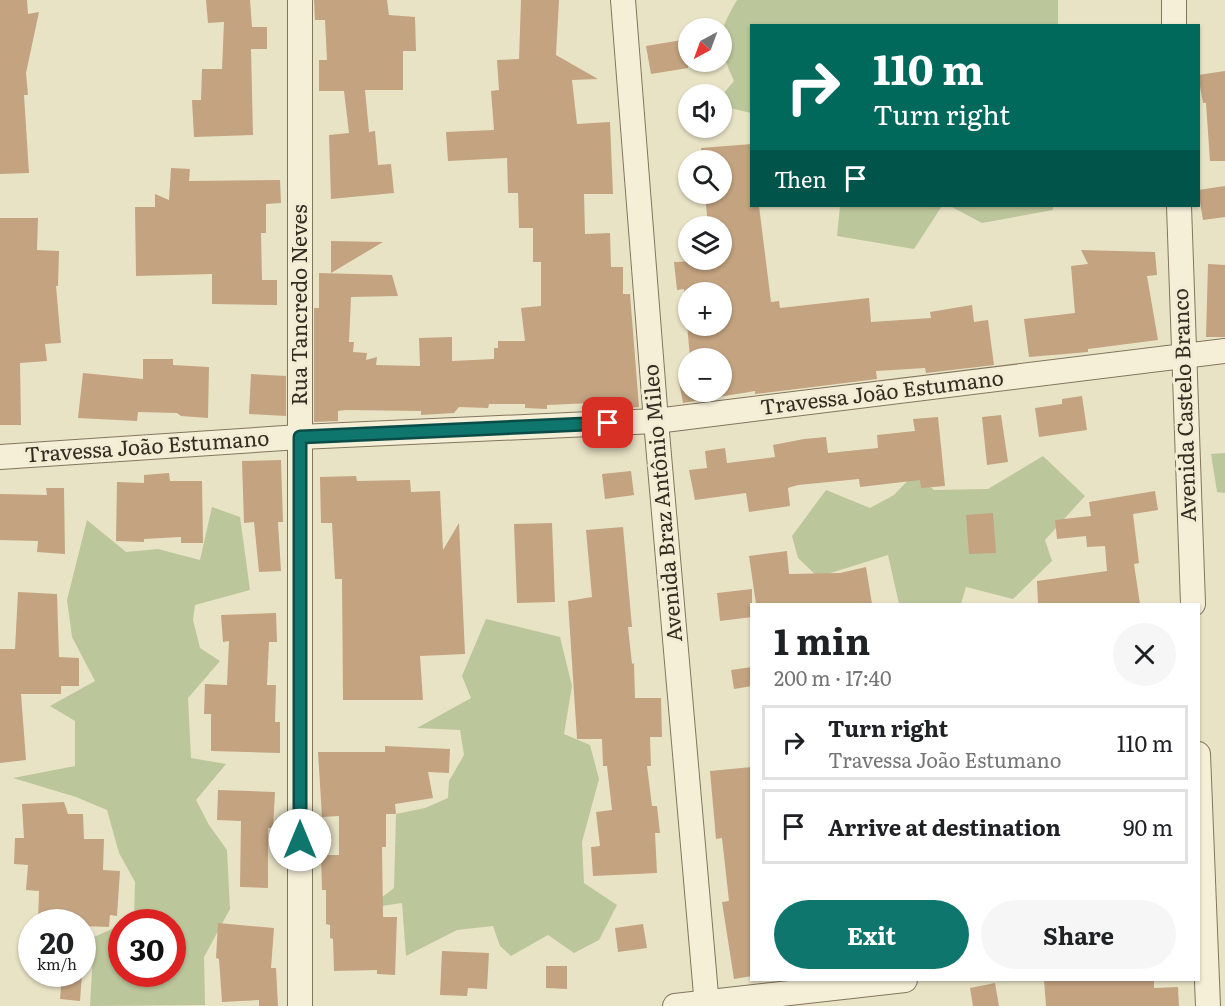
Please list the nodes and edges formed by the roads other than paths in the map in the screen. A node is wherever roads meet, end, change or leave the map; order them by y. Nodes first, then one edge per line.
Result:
1 (300, 0) edge
2 (622, 0) edge
3 (1174, 0) edge
4 (1174, 24) edge
5 (1179, 207) edge
6 (1225, 351) edge
7 (1183, 356) junction
8 (656, 421) junction
9 (300, 437) junction
10 (0, 457) edge
11 (1193, 603) edge
12 (1200, 785) edge
13 (1210, 941) edge
14 (897, 981) edge
15 (707, 1005) edge
16 (300, 1006) edge
17 (675, 1006) edge
18 (1208, 1006) edge

1 - 9 street, Rua Tancredo Neves
2 - 8 street, Avenida Braz Antônio Mileo
3 - 4 street
5 - 7 street, Avenida Castelo Branco
6 - 7 street, Travessa João Estumano
7 - 8 street, Travessa João Estumano
7 - 11 street, Avenida Castelo Branco
8 - 9 street, Travessa João Estumano
8 - 15 street, Avenida Braz Antônio Mileo
9 - 10 street, Travessa João Estumano
9 - 16 street, Rua Tancredo Neves
12 - 13 street
13 - 18 street
14 - 15 street
15 - 17 street

